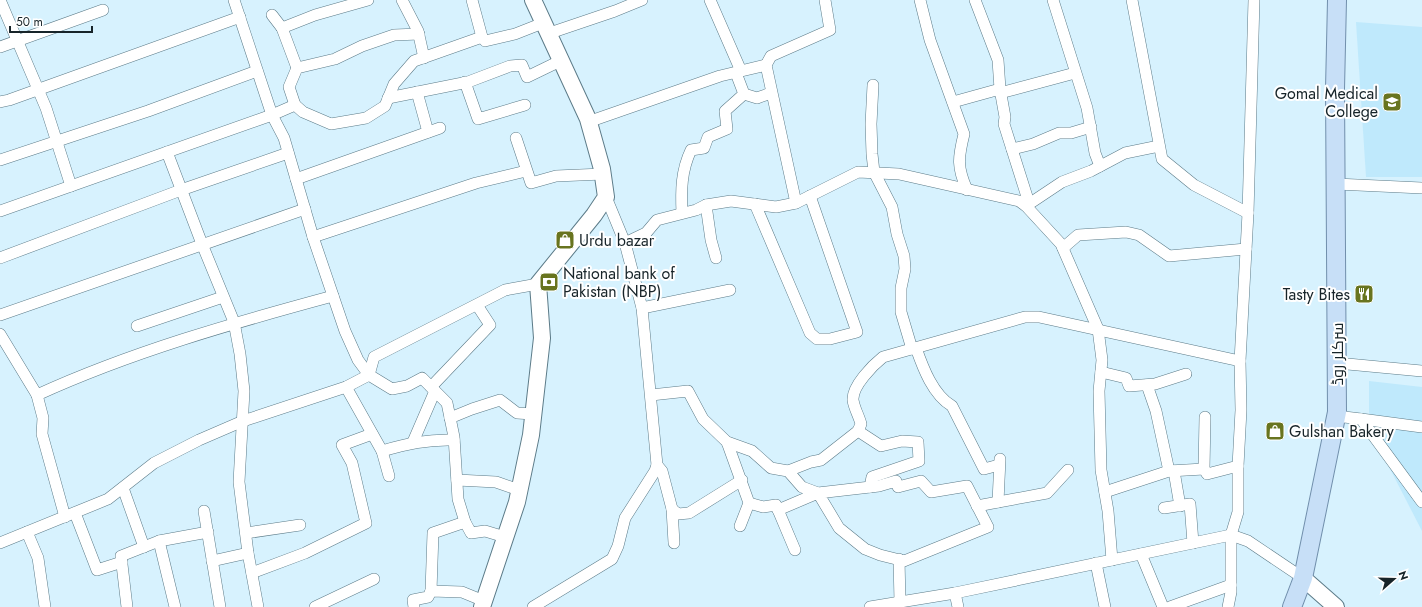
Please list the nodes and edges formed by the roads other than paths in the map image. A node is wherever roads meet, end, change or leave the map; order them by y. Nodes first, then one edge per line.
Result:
1 (0, 0) edge
2 (234, 0) edge
3 (368, 0) edge
4 (402, 0) edge
5 (472, 0) edge
6 (533, 0) edge
7 (642, 0) edge
8 (710, 0) edge
9 (825, 0) edge
10 (920, 0) edge
11 (975, 0) edge
12 (1053, 0) edge
13 (1132, 0) edge
14 (1254, 0) edge
15 (1337, 0) edge
16 (103, 10) dead end
17 (272, 15) dead end
18 (240, 17) junction
19 (282, 28) junction
20 (545, 28) junction
21 (418, 34) junction
22 (482, 37) junction
23 (17, 41) junction
24 (0, 47) edge
25 (424, 58) junction
26 (560, 61) junction
27 (766, 65) junction
28 (297, 68) junction
29 (257, 71) junction
30 (738, 72) junction
31 (1075, 73) junction
32 (466, 82) junction
33 (873, 85) dead end
34 (38, 90) junction
35 (1000, 91) junction
36 (417, 92) junction
37 (772, 93) junction
38 (744, 94) junction
39 (388, 98) junction
40 (0, 102) edge
41 (953, 102) junction
42 (295, 105) junction
43 (525, 105) dead end
44 (272, 115) junction
45 (588, 122) junction
46 (1091, 127) junction
47 (440, 128) dead end
48 (428, 132) junction
49 (516, 138) dead end
50 (57, 142) junction
51 (1159, 146) junction
52 (1012, 149) junction
53 (167, 152) junction
54 (288, 153) junction
55 (0, 160) edge
56 (1100, 166) junction
57 (526, 170) junction
58 (874, 172) junction
59 (603, 174) junction
60 (296, 179) junction
61 (1336, 184) junction
62 (71, 186) junction
63 (1422, 188) edge
64 (181, 190) junction
65 (967, 190) junction
66 (810, 196) junction
67 (606, 197) junction
68 (796, 203) junction
69 (755, 204) junction
70 (706, 205) junction
71 (1027, 205) junction
72 (305, 209) junction
73 (0, 211) edge
74 (682, 213) junction
75 (1248, 213) junction
76 (313, 237) junction
77 (625, 243) junction
78 (202, 244) junction
79 (1063, 248) junction
80 (1246, 249) junction
81 (0, 258) edge
82 (716, 258) dead end
83 (538, 284) junction
84 (730, 290) dead end
85 (333, 296) junction
86 (223, 297) junction
87 (477, 305) junction
88 (642, 308) junction
89 (0, 315) edge
90 (234, 322) junction
91 (137, 326) dead end
92 (1098, 329) junction
93 (0, 334) edge
94 (914, 349) junction
95 (1240, 361) junction
96 (1337, 363) junction
97 (1422, 371) edge
98 (1101, 372) junction
99 (1186, 374) dead end
100 (369, 375) junction
101 (1146, 385) junction
102 (346, 387) junction
103 (433, 389) junction
104 (37, 395) junction
105 (651, 395) junction
106 (533, 414) junction
107 (1336, 416) junction
108 (1205, 417) dead end
109 (450, 418) junction
110 (1360, 419) junction
111 (243, 421) junction
112 (1422, 427) edge
113 (858, 431) junction
114 (372, 434) junction
115 (454, 440) junction
116 (413, 442) junction
117 (727, 442) junction
118 (382, 451) junction
119 (658, 465) junction
120 (1238, 466) junction
121 (1204, 469) junction
122 (1068, 470) dead end
123 (788, 471) junction
124 (1172, 471) junction
125 (389, 476) dead end
126 (457, 480) junction
127 (742, 480) junction
128 (870, 487) junction
129 (123, 488) junction
130 (519, 490) junction
131 (1104, 492) junction
132 (818, 494) junction
133 (998, 502) junction
134 (1422, 502) edge
135 (749, 503) junction
136 (977, 506) junction
137 (1180, 506) junction
138 (1164, 508) dead end
139 (672, 509) junction
140 (778, 510) junction
141 (204, 511) dead end
142 (70, 515) junction
143 (465, 522) junction
144 (300, 525) dead end
145 (740, 526) dead end
146 (27, 532) junction
147 (208, 532) junction
148 (246, 533) junction
149 (1231, 535) junction
150 (505, 537) junction
151 (159, 541) junction
152 (0, 543) edge
153 (674, 543) dead end
154 (1193, 543) junction
155 (144, 547) junction
156 (795, 550) dead end
157 (248, 553) junction
158 (1141, 554) junction
159 (899, 559) junction
160 (1112, 560) junction
161 (122, 562) junction
162 (212, 562) junction
163 (1096, 563) junction
164 (252, 573) junction
165 (1303, 578) junction
166 (374, 579) dead end
167 (1230, 585) junction
168 (431, 591) junction
169 (955, 593) junction
170 (483, 604) edge
171 (894, 604) edge
172 (45, 607) edge
173 (127, 607) edge
174 (175, 607) edge
175 (220, 607) edge
176 (258, 607) edge
177 (315, 607) edge
178 (414, 607) edge
179 (534, 607) edge
180 (870, 607) edge
181 (958, 607) edge
182 (1105, 607) edge
183 (1162, 607) edge
184 (1170, 607) edge
185 (1228, 607) edge
186 (1292, 607) edge
187 (1336, 607) edge

1 - 23 street
2 - 18 street
3 - 19 street
4 - 21 street
5 - 22 street
6 - 20 main road
7 - 20 street
8 - 30 street
9 - 27 street
10 - 41 street
11 - 35 street
12 - 31 street
13 - 51 street
14 - 75 street
15 - 61 main road, سرکلر روڈ
16 - 23 street
17 - 19 street
18 - 29 street
18 - 34 street
19 - 28 street
20 - 22 street
20 - 26 main road
21 - 25 street
21 - 28 street
22 - 25 street
23 - 24 street
23 - 34 street
25 - 39 street
26 - 32 street
26 - 45 main road
27 - 30 street
27 - 37 street
28 - 42 street
29 - 44 street
29 - 50 street
30 - 38 street
30 - 45 street
31 - 35 street
31 - 46 street
32 - 36 street
32 - 43 street
33 - 58 street
34 - 40 street
34 - 50 street
35 - 41 street
35 - 52 street
36 - 39 street
36 - 48 street
37 - 38 street
37 - 68 street
38 - 74 street
39 - 42 street
41 - 65 street
42 - 44 street
44 - 53 street
44 - 54 street
45 - 59 main road
46 - 52 street
46 - 56 street
47 - 48 street
48 - 60 street
49 - 57 street
50 - 55 street
50 - 62 street
51 - 56 street
51 - 75 street
52 - 71 street
53 - 62 street
53 - 64 street
54 - 60 street
54 - 64 street
56 - 71 street
57 - 59 street
57 - 76 street
58 - 65 street
58 - 66 street
58 - 94 street
59 - 67 main road
60 - 72 street
61 - 63 street
61 - 96 main road, سرکلر روڈ
62 - 73 street
64 - 78 street
64 - 81 street
65 - 71 street
66 - 68 street
66 - 69 street
67 - 77 street
67 - 83 main road
68 - 69 street
69 - 70 street
70 - 74 street
70 - 82 street
71 - 79 street
72 - 76 street
72 - 78 street
74 - 77 street
75 - 80 street
76 - 85 street
77 - 88 street
78 - 86 street
78 - 89 street
79 - 80 street
79 - 92 street
80 - 95 street
83 - 87 street
83 - 106 main road
84 - 88 street
85 - 90 street
85 - 100 street
86 - 90 street
86 - 91 street
87 - 100 street
87 - 103 street
88 - 105 street
90 - 104 street
90 - 111 street
92 - 94 street
92 - 95 street
92 - 98 street
93 - 104 street
94 - 113 street
94 - 133 street
95 - 120 street
96 - 97 street
96 - 107 main road, سرکلر روڈ
98 - 101 street
98 - 131 street
99 - 101 street
100 - 102 street
100 - 103 street
101 - 124 street
102 - 111 street
102 - 114 street
103 - 109 street
103 - 116 street
104 - 142 street
105 - 117 street
105 - 119 street
106 - 109 street
106 - 130 main road
107 - 110 street
107 - 165 main road, سرکلر روڈ
108 - 121 street
109 - 115 street
110 - 112 street
110 - 134 street
111 - 129 street
111 - 148 street
113 - 123 street
113 - 128 street
114 - 118 street
114 - 164 street
115 - 116 street
115 - 126 street
116 - 118 street
117 - 123 street
117 - 127 street
118 - 125 street
119 - 139 street
119 - 179 street
120 - 121 street
120 - 149 street
121 - 124 street
122 - 133 street
123 - 132 street
124 - 131 street
124 - 137 street
126 - 130 street
126 - 143 street
127 - 135 street
127 - 139 street
128 - 132 street
128 - 136 street
129 - 142 street
129 - 155 street
130 - 150 main road
131 - 160 street
132 - 140 street
132 - 159 street
133 - 136 street
135 - 140 street
135 - 145 street
136 - 159 street
137 - 138 street
137 - 154 street
139 - 153 street
140 - 156 street
141 - 147 street
142 - 146 street
142 - 161 street
143 - 150 street
143 - 168 street
144 - 148 street
146 - 152 street
146 - 172 street
147 - 151 street
147 - 162 street
148 - 157 street
149 - 154 street
149 - 165 street
149 - 167 street
150 - 170 main road
151 - 155 street
151 - 174 street
154 - 158 street
155 - 161 street
157 - 162 street
157 - 164 street
158 - 160 street
158 - 183 street
159 - 171 street
160 - 163 street
161 - 173 street
162 - 175 street
163 - 169 street
163 - 182 street
164 - 176 street
165 - 186 main road, سرکلر روڈ
165 - 187 main road
166 - 177 street
167 - 184 street
167 - 185 street
168 - 170 street
168 - 178 street
169 - 171 street
169 - 181 street
171 - 180 street

